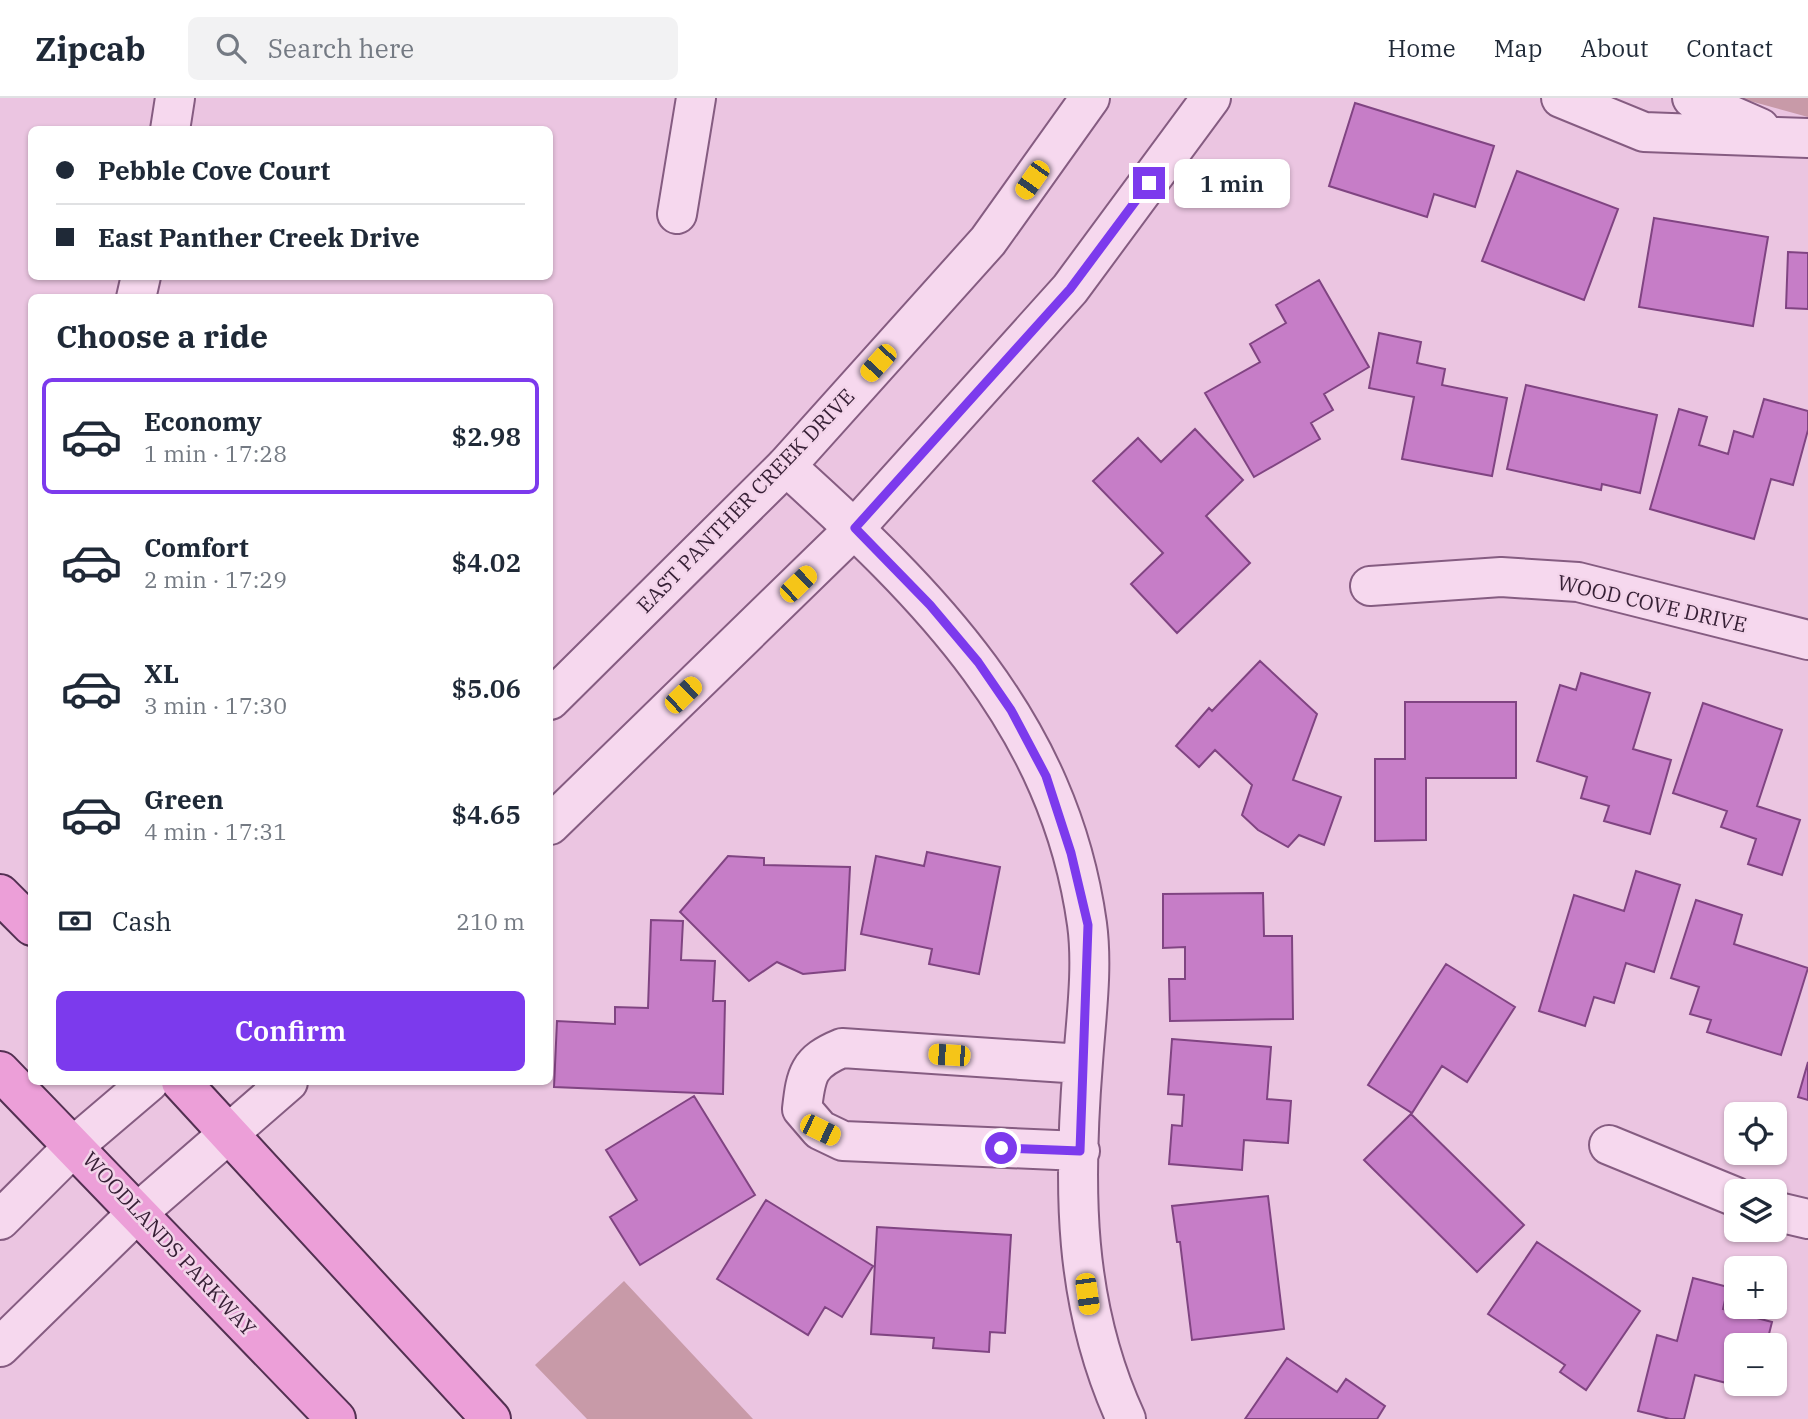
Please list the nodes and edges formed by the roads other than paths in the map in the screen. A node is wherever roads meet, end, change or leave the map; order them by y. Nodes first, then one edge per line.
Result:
1 (176, 98) edge
2 (696, 98) edge
3 (1090, 98) edge
4 (1211, 98) edge
5 (1561, 98) edge
6 (1692, 98) edge
7 (171, 126) edge
8 (1791, 136) edge
9 (677, 214) dead end
10 (786, 466) junction
11 (855, 528) junction
12 (1370, 586) dead end
13 (1808, 640) edge
14 (553, 697) edge
15 (553, 822) edge
16 (0, 894) edge
17 (28, 922) edge
18 (1082, 1064) junction
19 (0, 1071) edge
20 (145, 1085) edge
21 (184, 1085) edge
22 (285, 1085) edge
23 (230, 1134) junction
24 (1609, 1144) dead end
25 (75, 1145) junction
26 (1080, 1151) junction
27 (1724, 1192) edge
28 (136, 1213) junction
29 (1787, 1214) edge
30 (1808, 1219) edge
31 (0, 1220) edge
32 (0, 1347) edge
33 (337, 1419) edge
34 (491, 1419) edge
35 (1126, 1419) edge

1 - 7 street
2 - 9 street
3 - 10 street, EAST PANTHER CREEK DRIVE
4 - 11 street
5 - 8 street
6 - 8 street
10 - 11 street
10 - 14 street, EAST PANTHER CREEK DRIVE
11 - 15 street
11 - 18 street
12 - 13 street, WOOD COVE DRIVE
16 - 17 main road
18 - 26 street
18 - 26 street
19 - 25 main road, WOODLANDS PARKWAY
20 - 25 street
21 - 23 main road
22 - 23 street
23 - 28 street
23 - 34 main road
24 - 27 street
25 - 28 main road, WOODLANDS PARKWAY
25 - 31 street
26 - 35 street
28 - 32 street
28 - 33 main road, WOODLANDS PARKWAY
29 - 30 street

